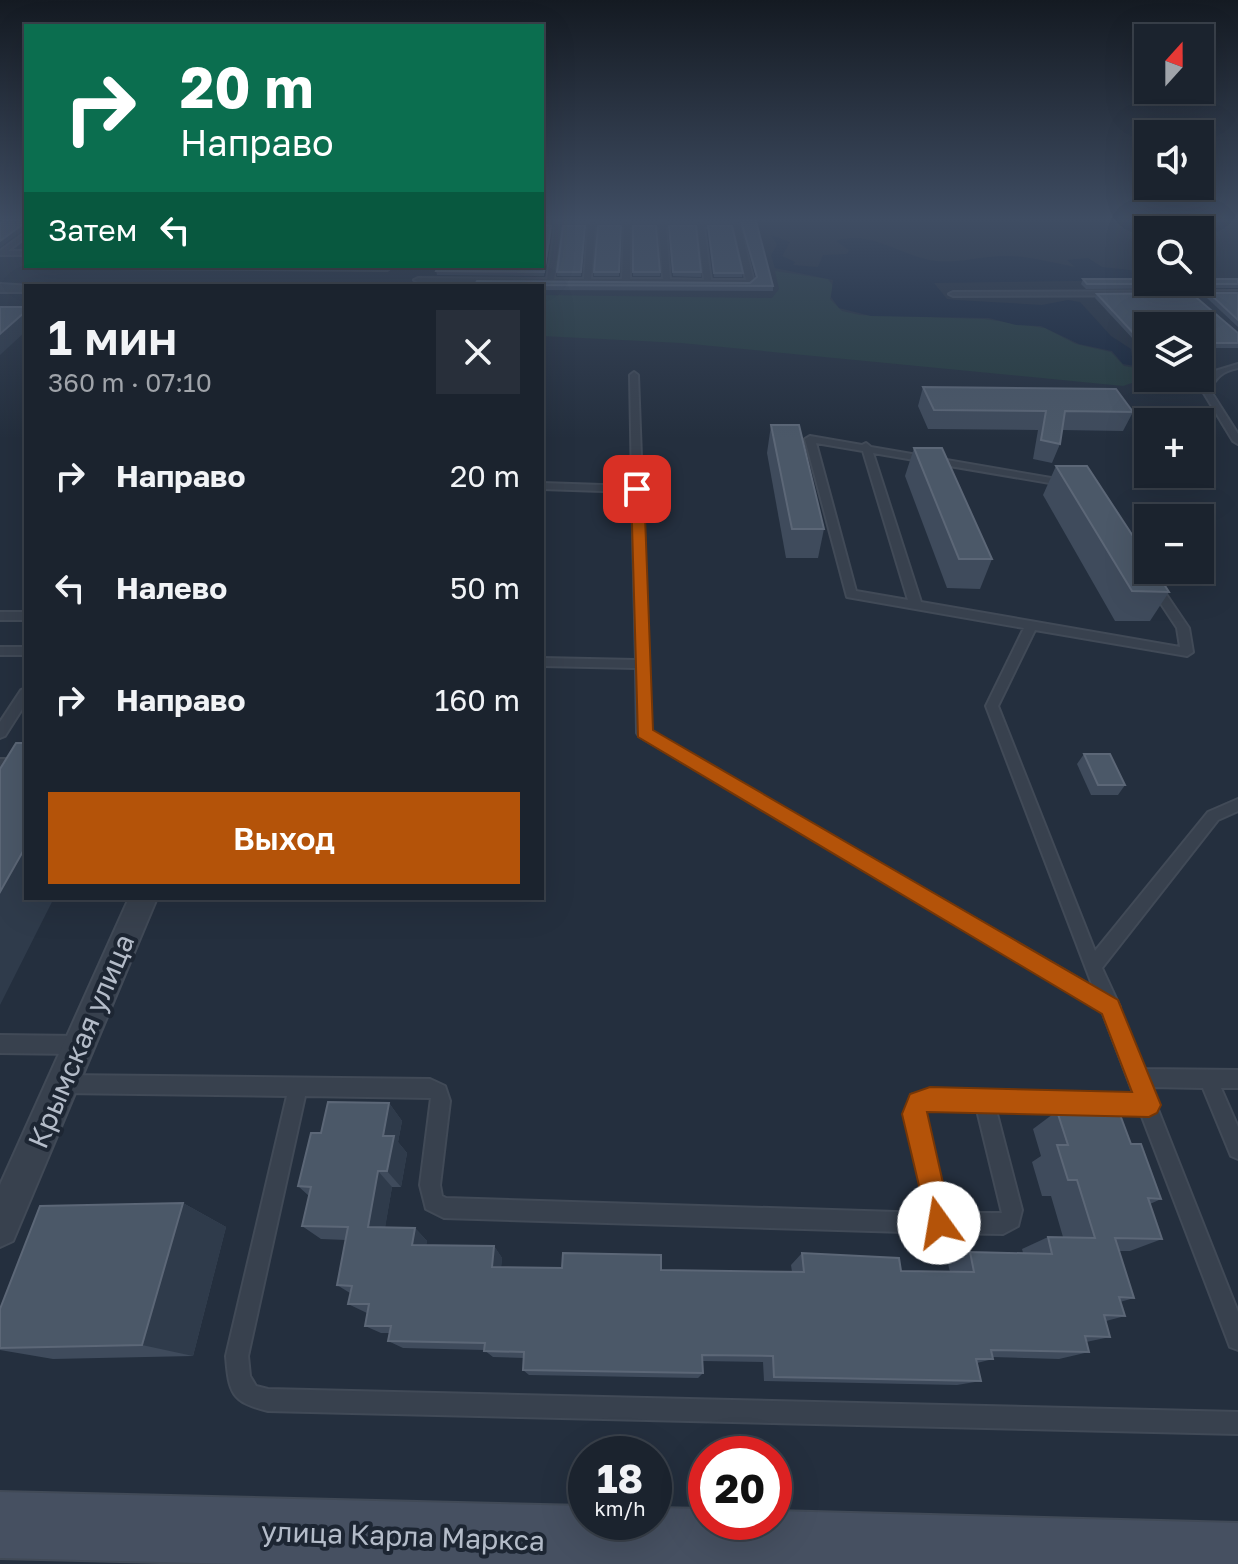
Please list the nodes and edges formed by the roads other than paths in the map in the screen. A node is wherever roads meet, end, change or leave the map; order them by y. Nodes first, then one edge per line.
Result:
1 (953, 294) dead end
2 (956, 294) edge
3 (1195, 296) edge
4 (1202, 302) edge
5 (1238, 366) edge
6 (634, 375) dead end
7 (1238, 441) edge
8 (866, 446) junction
9 (544, 486) edge
10 (637, 489) junction
11 (916, 606) junction
12 (0, 616) edge
13 (24, 616) edge
14 (1031, 626) junction
15 (0, 651) edge
16 (24, 651) edge
17 (544, 662) edge
18 (642, 664) junction
19 (24, 696) edge
20 (0, 733) edge
21 (0, 764) edge
22 (24, 764) edge
23 (1238, 805) edge
24 (142, 900) edge
25 (1095, 964) junction
26 (1111, 1007) junction
27 (0, 1044) edge
28 (77, 1045) junction
29 (1139, 1078) junction
30 (1208, 1079) junction
31 (1238, 1079) edge
32 (61, 1084) junction
33 (298, 1087) junction
34 (984, 1101) junction
35 (1149, 1105) junction
36 (1238, 1149) edge
37 (939, 1223) junction
38 (0, 1228) edge
39 (1238, 1339) edge
40 (1238, 1423) edge
41 (0, 1525) edge
42 (734, 1554) edge
43 (1238, 1556) edge

1 - 2 lane
3 - 4 lane
5 - 7 lane
6 - 10 lane
8 - 11 lane
8 - 11 lane
8 - 14 lane
9 - 10 lane
10 - 18 lane
11 - 14 lane
12 - 13 lane
14 - 25 lane
15 - 16 lane
17 - 18 lane
18 - 26 lane
19 - 20 lane
21 - 22 lane
23 - 25 lane
24 - 28 street, Крымская улица
25 - 26 lane
26 - 29 lane
27 - 28 lane
28 - 32 street, Крымская улица
29 - 30 lane
29 - 35 lane
30 - 31 lane
30 - 36 lane
32 - 33 lane
32 - 38 street, Крымская улица
33 - 37 lane
33 - 40 lane
34 - 35 lane
34 - 37 lane
34 - 37 lane
35 - 39 lane
41 - 42 street, улица Карла Маркса
42 - 43 street, улица Карла Маркса

